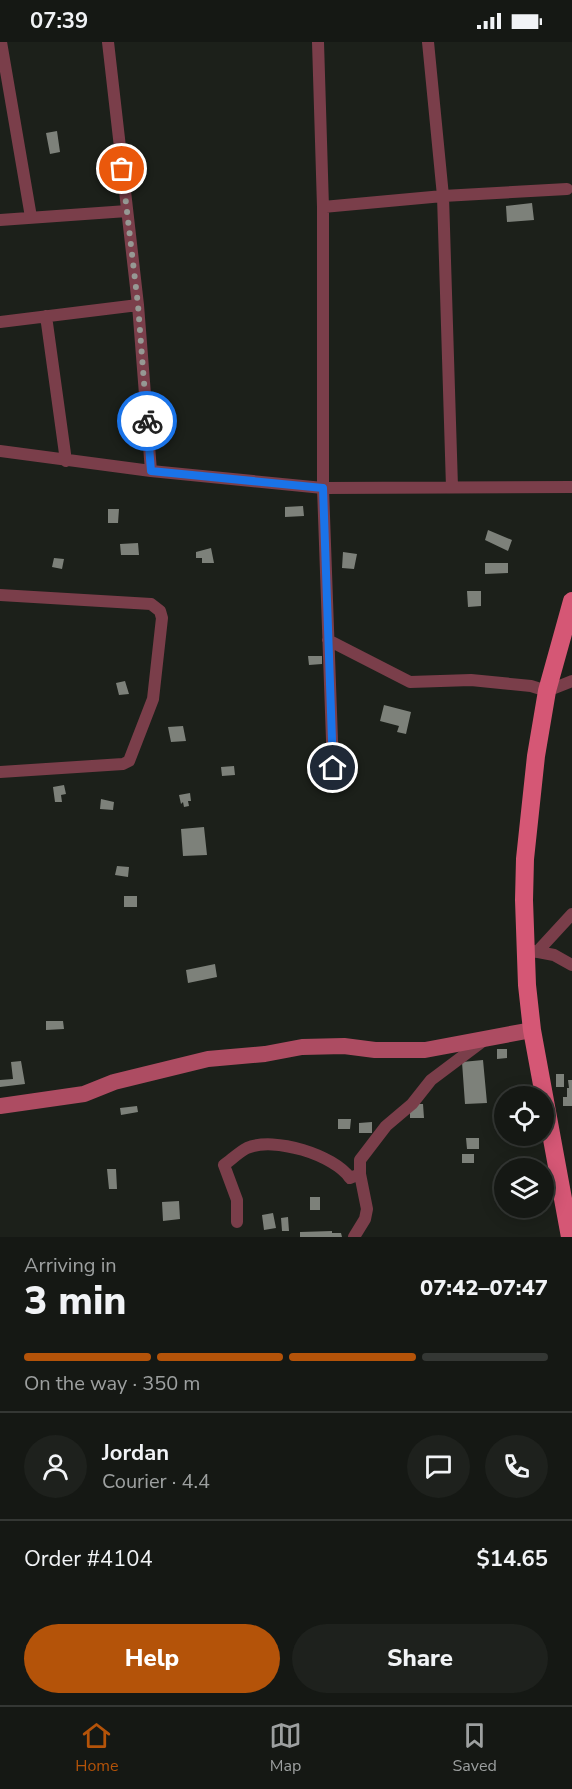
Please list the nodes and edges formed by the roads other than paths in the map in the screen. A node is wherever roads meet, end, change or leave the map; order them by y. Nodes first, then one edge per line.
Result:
1 (1, 42) edge
2 (108, 42) edge
3 (318, 42) edge
4 (428, 42) edge
5 (567, 189) dead end
6 (443, 196) junction
7 (323, 207) junction
8 (127, 212) junction
9 (31, 217) junction
10 (0, 220) edge
11 (138, 305) junction
12 (46, 316) junction
13 (0, 322) edge
14 (0, 451) edge
15 (66, 461) junction
16 (151, 471) junction
17 (452, 487) junction
18 (572, 487) edge
19 (323, 488) junction
20 (0, 595) edge
21 (572, 601) edge
22 (568, 631) edge
23 (328, 640) junction
24 (572, 681) edge
25 (547, 691) junction
26 (333, 768) dead end
27 (0, 772) edge
28 (572, 914) edge
29 (532, 950) junction
30 (572, 965) edge
31 (532, 1030) junction
32 (487, 1038) junction
33 (0, 1106) edge
34 (360, 1174) junction
35 (237, 1222) dead end
36 (354, 1237) edge
37 (570, 1237) edge

1 - 9 street
2 - 8 street
3 - 7 street
4 - 6 street
5 - 6 street
6 - 7 street
6 - 17 street
7 - 19 street
8 - 9 street
8 - 11 street
9 - 10 street
11 - 12 street
11 - 16 street
12 - 13 street
12 - 15 street
14 - 15 street
15 - 16 street
16 - 19 street
17 - 18 street
17 - 19 street
19 - 23 street
20 - 27 street
21 - 22 main road
22 - 25 main road
23 - 25 street
23 - 26 street
24 - 25 street
25 - 29 main road
28 - 29 street
29 - 30 street
29 - 31 main road
31 - 32 street
31 - 37 main road
32 - 33 street
32 - 34 street
34 - 35 street
34 - 36 street

